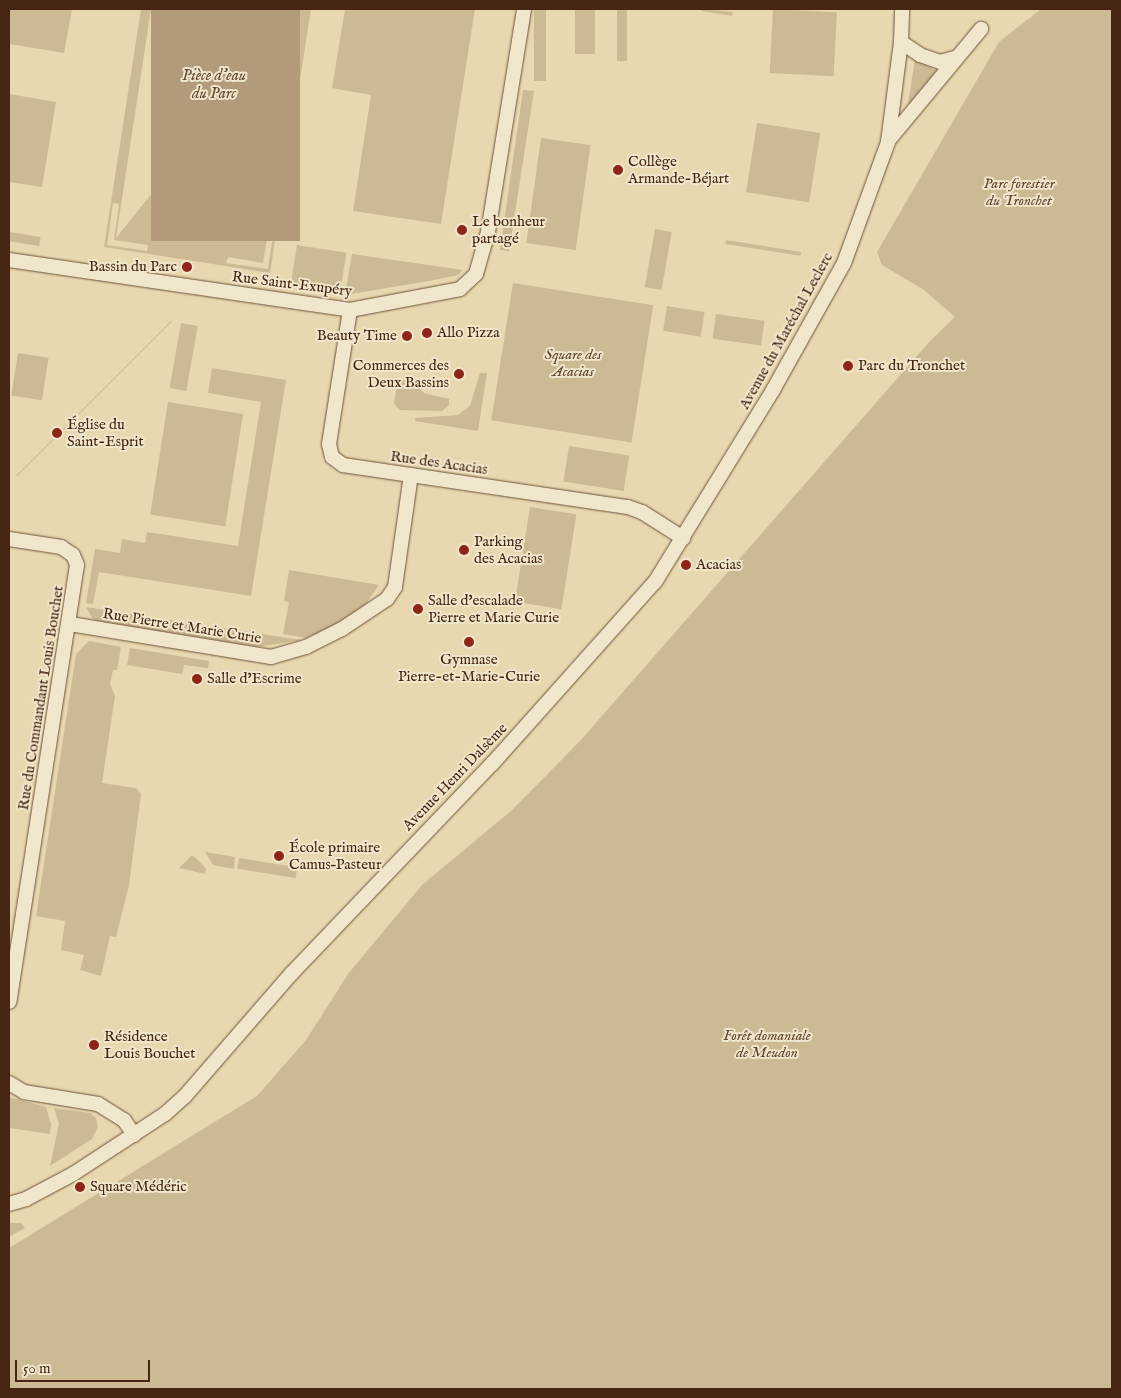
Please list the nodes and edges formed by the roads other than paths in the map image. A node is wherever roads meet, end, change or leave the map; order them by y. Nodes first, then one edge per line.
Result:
1 (524, 9) edge
2 (902, 9) edge
3 (981, 29) dead end
4 (901, 42) junction
5 (954, 58) junction
6 (888, 142) junction
7 (9, 260) edge
8 (350, 310) junction
9 (411, 475) junction
10 (683, 538) junction
11 (9, 539) edge
12 (70, 624) junction
13 (9, 1002) edge
14 (9, 1083) edge
15 (134, 1135) junction
16 (9, 1204) edge

1 - 8 street, Rue Saint-Exupéry
2 - 4 street, Avenue du Maréchal Leclerc
3 - 5 street
4 - 5 street
4 - 6 street, Avenue du Maréchal Leclerc
5 - 6 street
6 - 10 street, Avenue du Maréchal Leclerc
7 - 8 street, Rue Saint-Exupéry
8 - 9 street, Rue des Acacias
9 - 10 street, Rue des Acacias
9 - 12 street, Rue Pierre et Marie Curie
10 - 15 street, Avenue Henri Dalsème
11 - 12 street, Rue du Commandant Louis Bouchet
12 - 13 street, Rue du Commandant Louis Bouchet
14 - 15 street
15 - 16 street, Avenue Henri Dalsème

